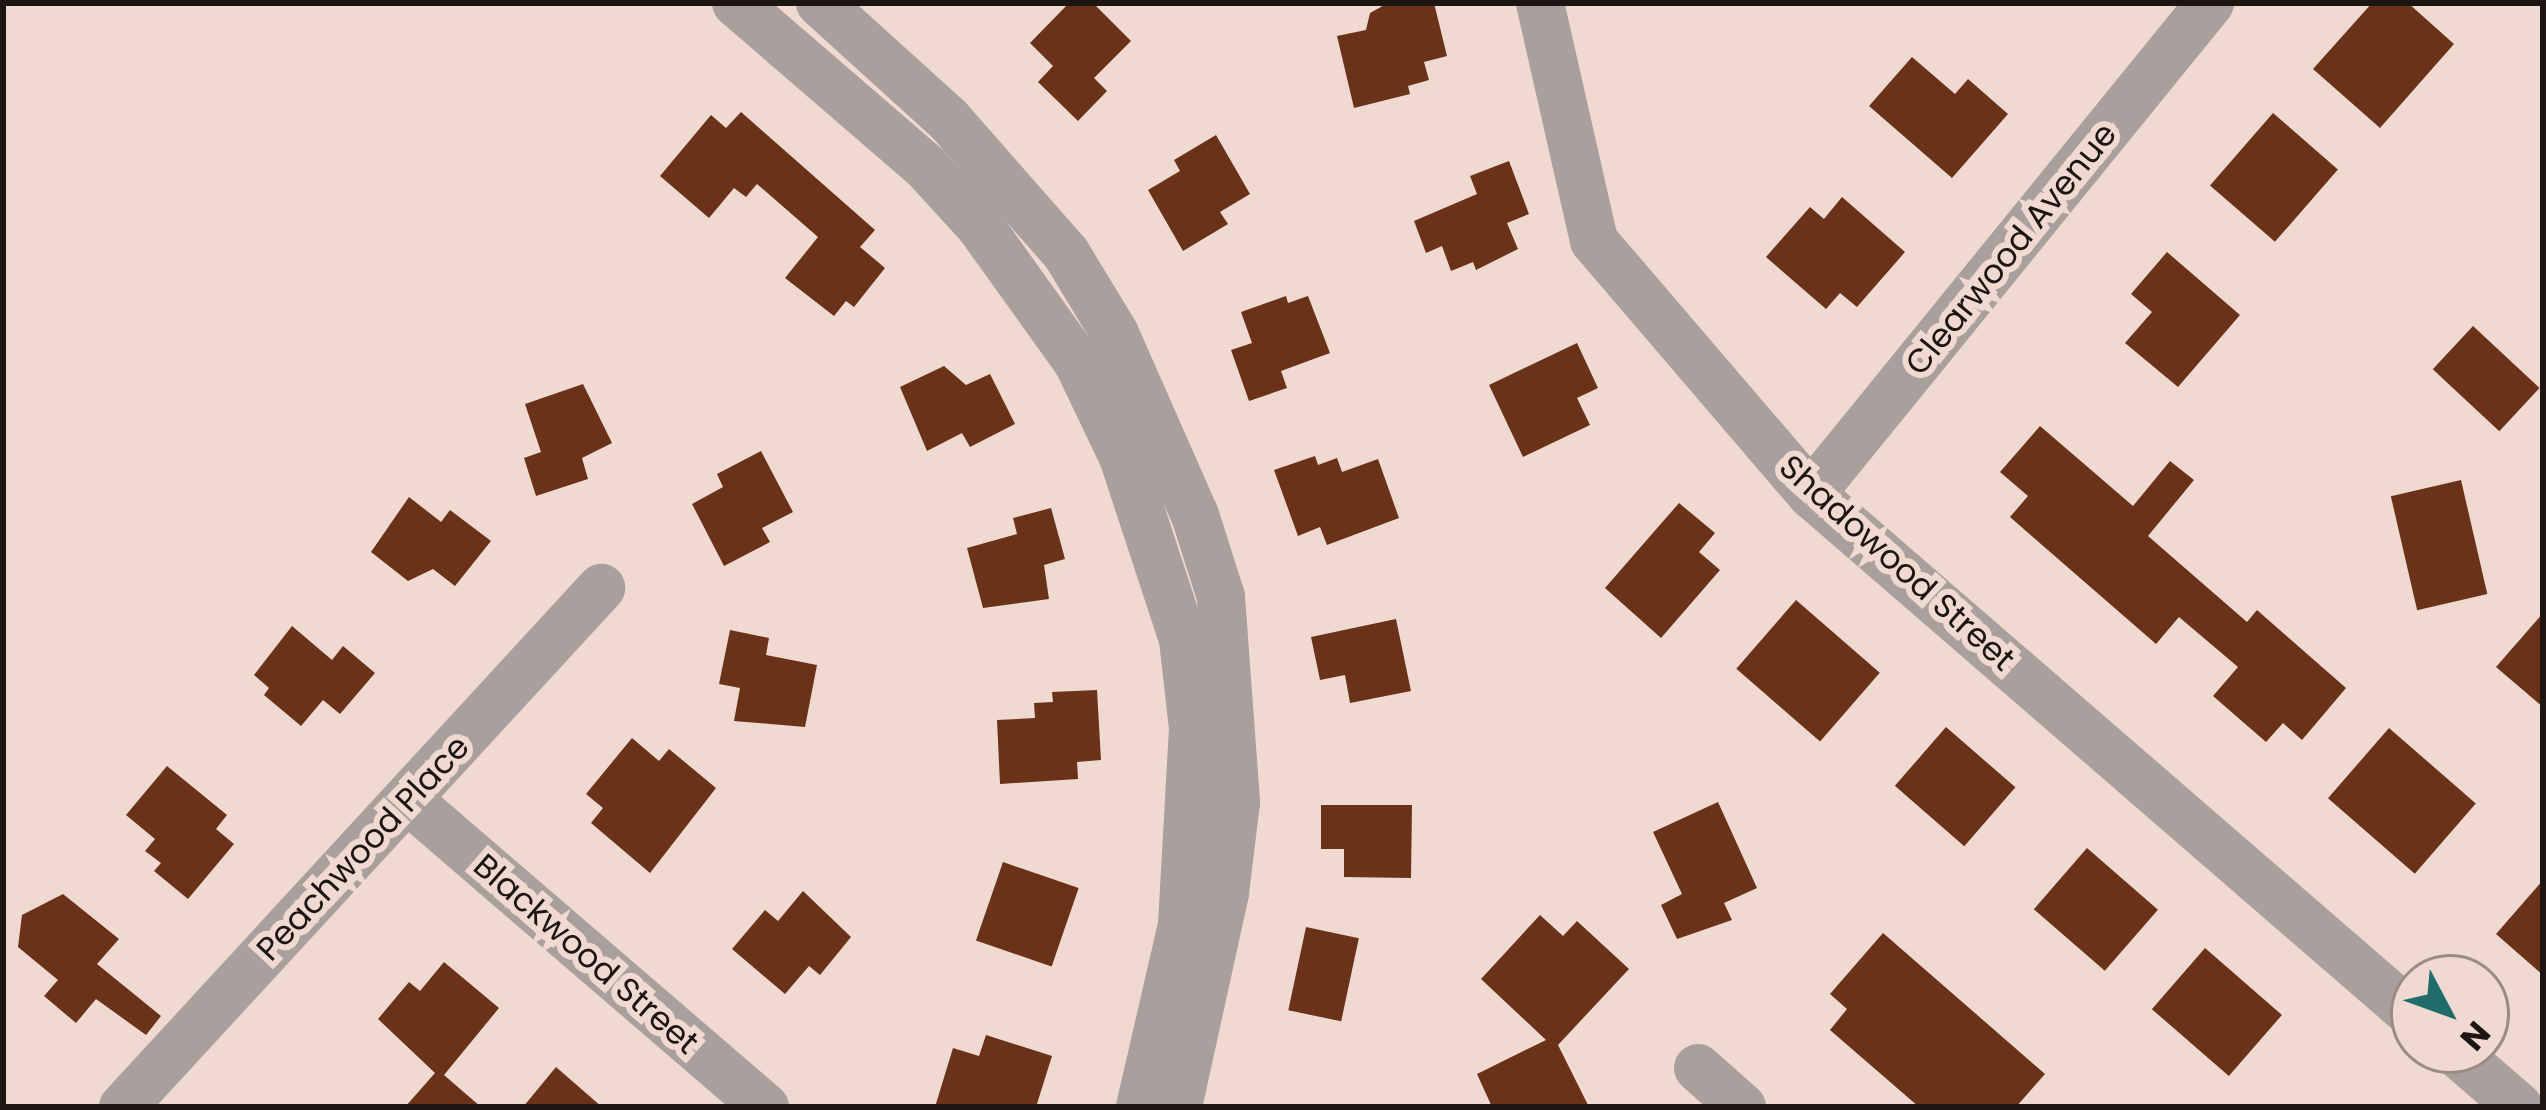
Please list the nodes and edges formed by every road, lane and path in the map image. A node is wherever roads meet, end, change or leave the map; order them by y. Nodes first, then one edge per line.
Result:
1 (736, 3) edge
2 (820, 3) edge
3 (1540, 3) edge
4 (2210, 3) edge
5 (1811, 494) junction
6 (601, 588) dead end
7 (408, 800) junction
8 (2390, 995) edge
9 (1698, 1068) dead end
10 (2481, 1074) edge
11 (123, 1107) edge
12 (765, 1107) edge
13 (1140, 1107) edge
14 (1178, 1107) edge
15 (1742, 1107) edge
16 (2519, 1107) edge

1 - 13 street
2 - 14 street
3 - 5 street, Shadowood Street
4 - 5 street, Clearwood Avenue
5 - 8 street, Shadowood Street
6 - 7 street, Peachwood Place
7 - 11 street, Peachwood Place
7 - 12 street, Blackwood Street
9 - 15 street
10 - 16 street

